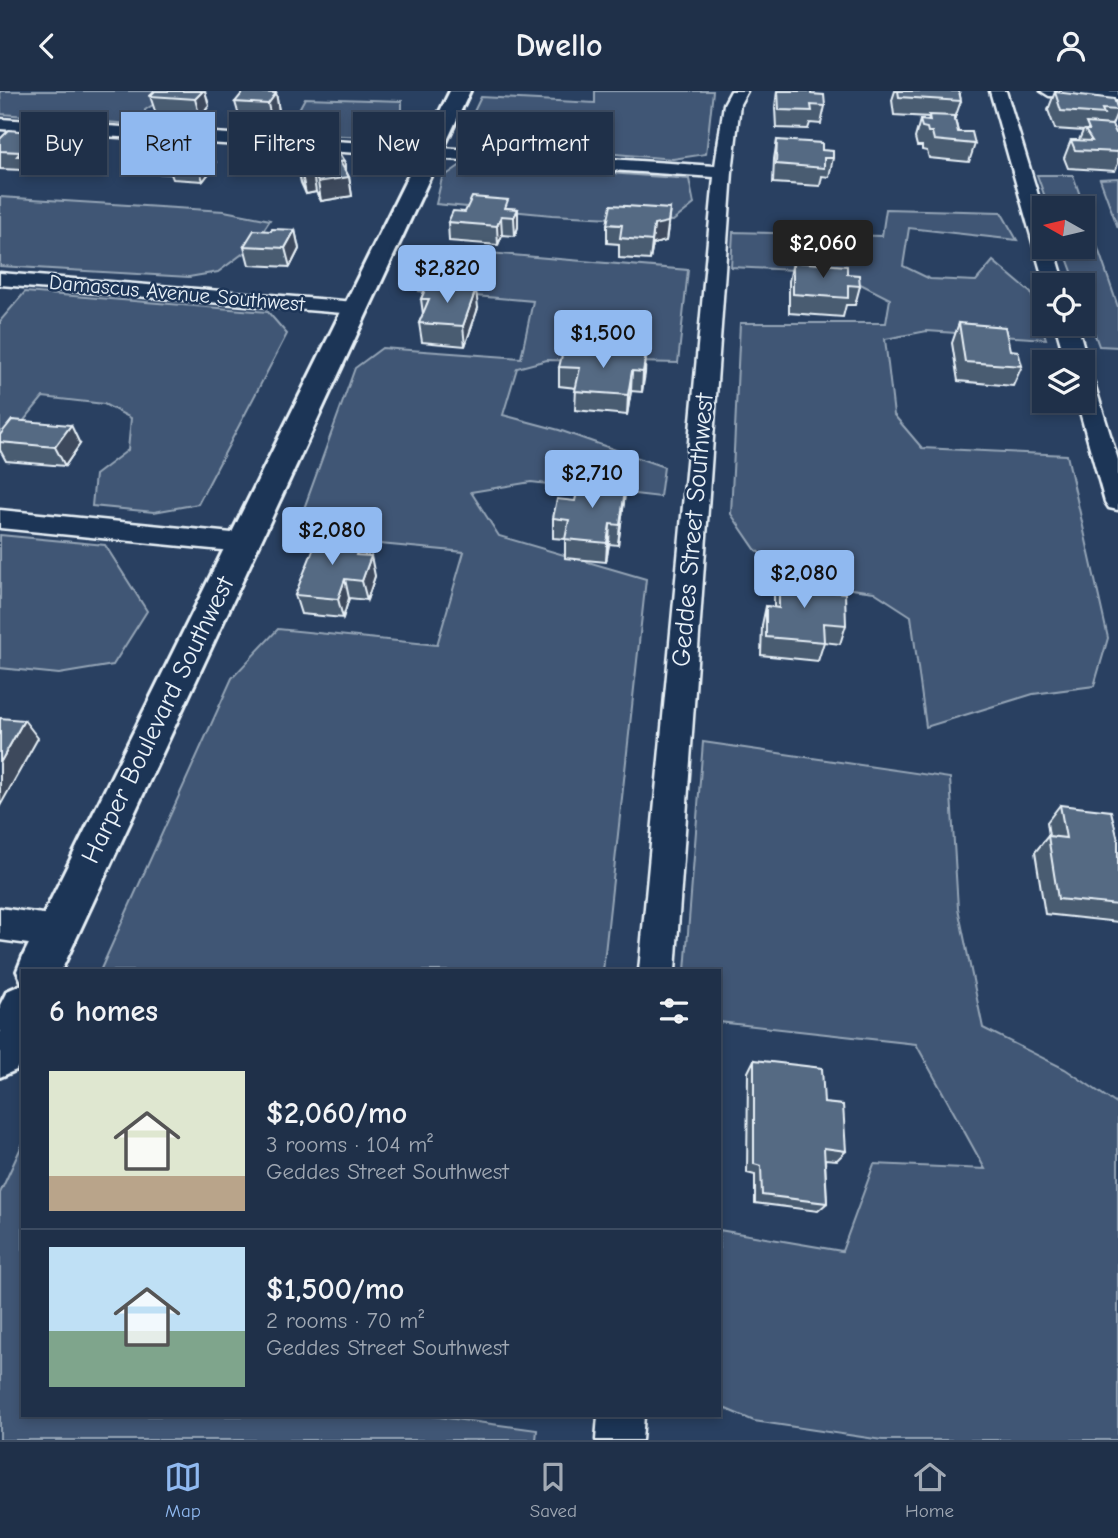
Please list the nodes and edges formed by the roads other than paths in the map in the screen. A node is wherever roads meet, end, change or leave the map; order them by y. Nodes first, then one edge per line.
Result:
1 (460, 91) edge
2 (739, 91) edge
3 (998, 91) edge
4 (1049, 91) edge
5 (1118, 95) edge
6 (0, 124) edge
7 (444, 125) edge
8 (353, 147) edge
9 (444, 153) edge
10 (723, 172) junction
11 (420, 175) edge
12 (1051, 273) edge
13 (0, 279) edge
14 (355, 308) junction
15 (1092, 413) edge
16 (1118, 502) edge
17 (0, 519) edge
18 (242, 543) junction
19 (0, 924) edge
20 (57, 932) junction
21 (40, 969) edge
22 (657, 969) edge
23 (21, 1010) edge
24 (0, 1054) edge
25 (621, 1417) edge
26 (619, 1440) edge

1 - 7 street, Harper Boulevard Southwest
2 - 10 street, Geddes Street Southwest
3 - 12 street
4 - 5 street
6 - 8 street
9 - 10 street
10 - 22 street, Geddes Street Southwest
11 - 14 street, Harper Boulevard Southwest
13 - 14 street, Damascus Avenue Southwest
14 - 18 street, Harper Boulevard Southwest
15 - 16 street
17 - 18 street
18 - 20 street, Harper Boulevard Southwest
19 - 20 street
20 - 21 street, Harper Boulevard Southwest
23 - 24 street
25 - 26 street

